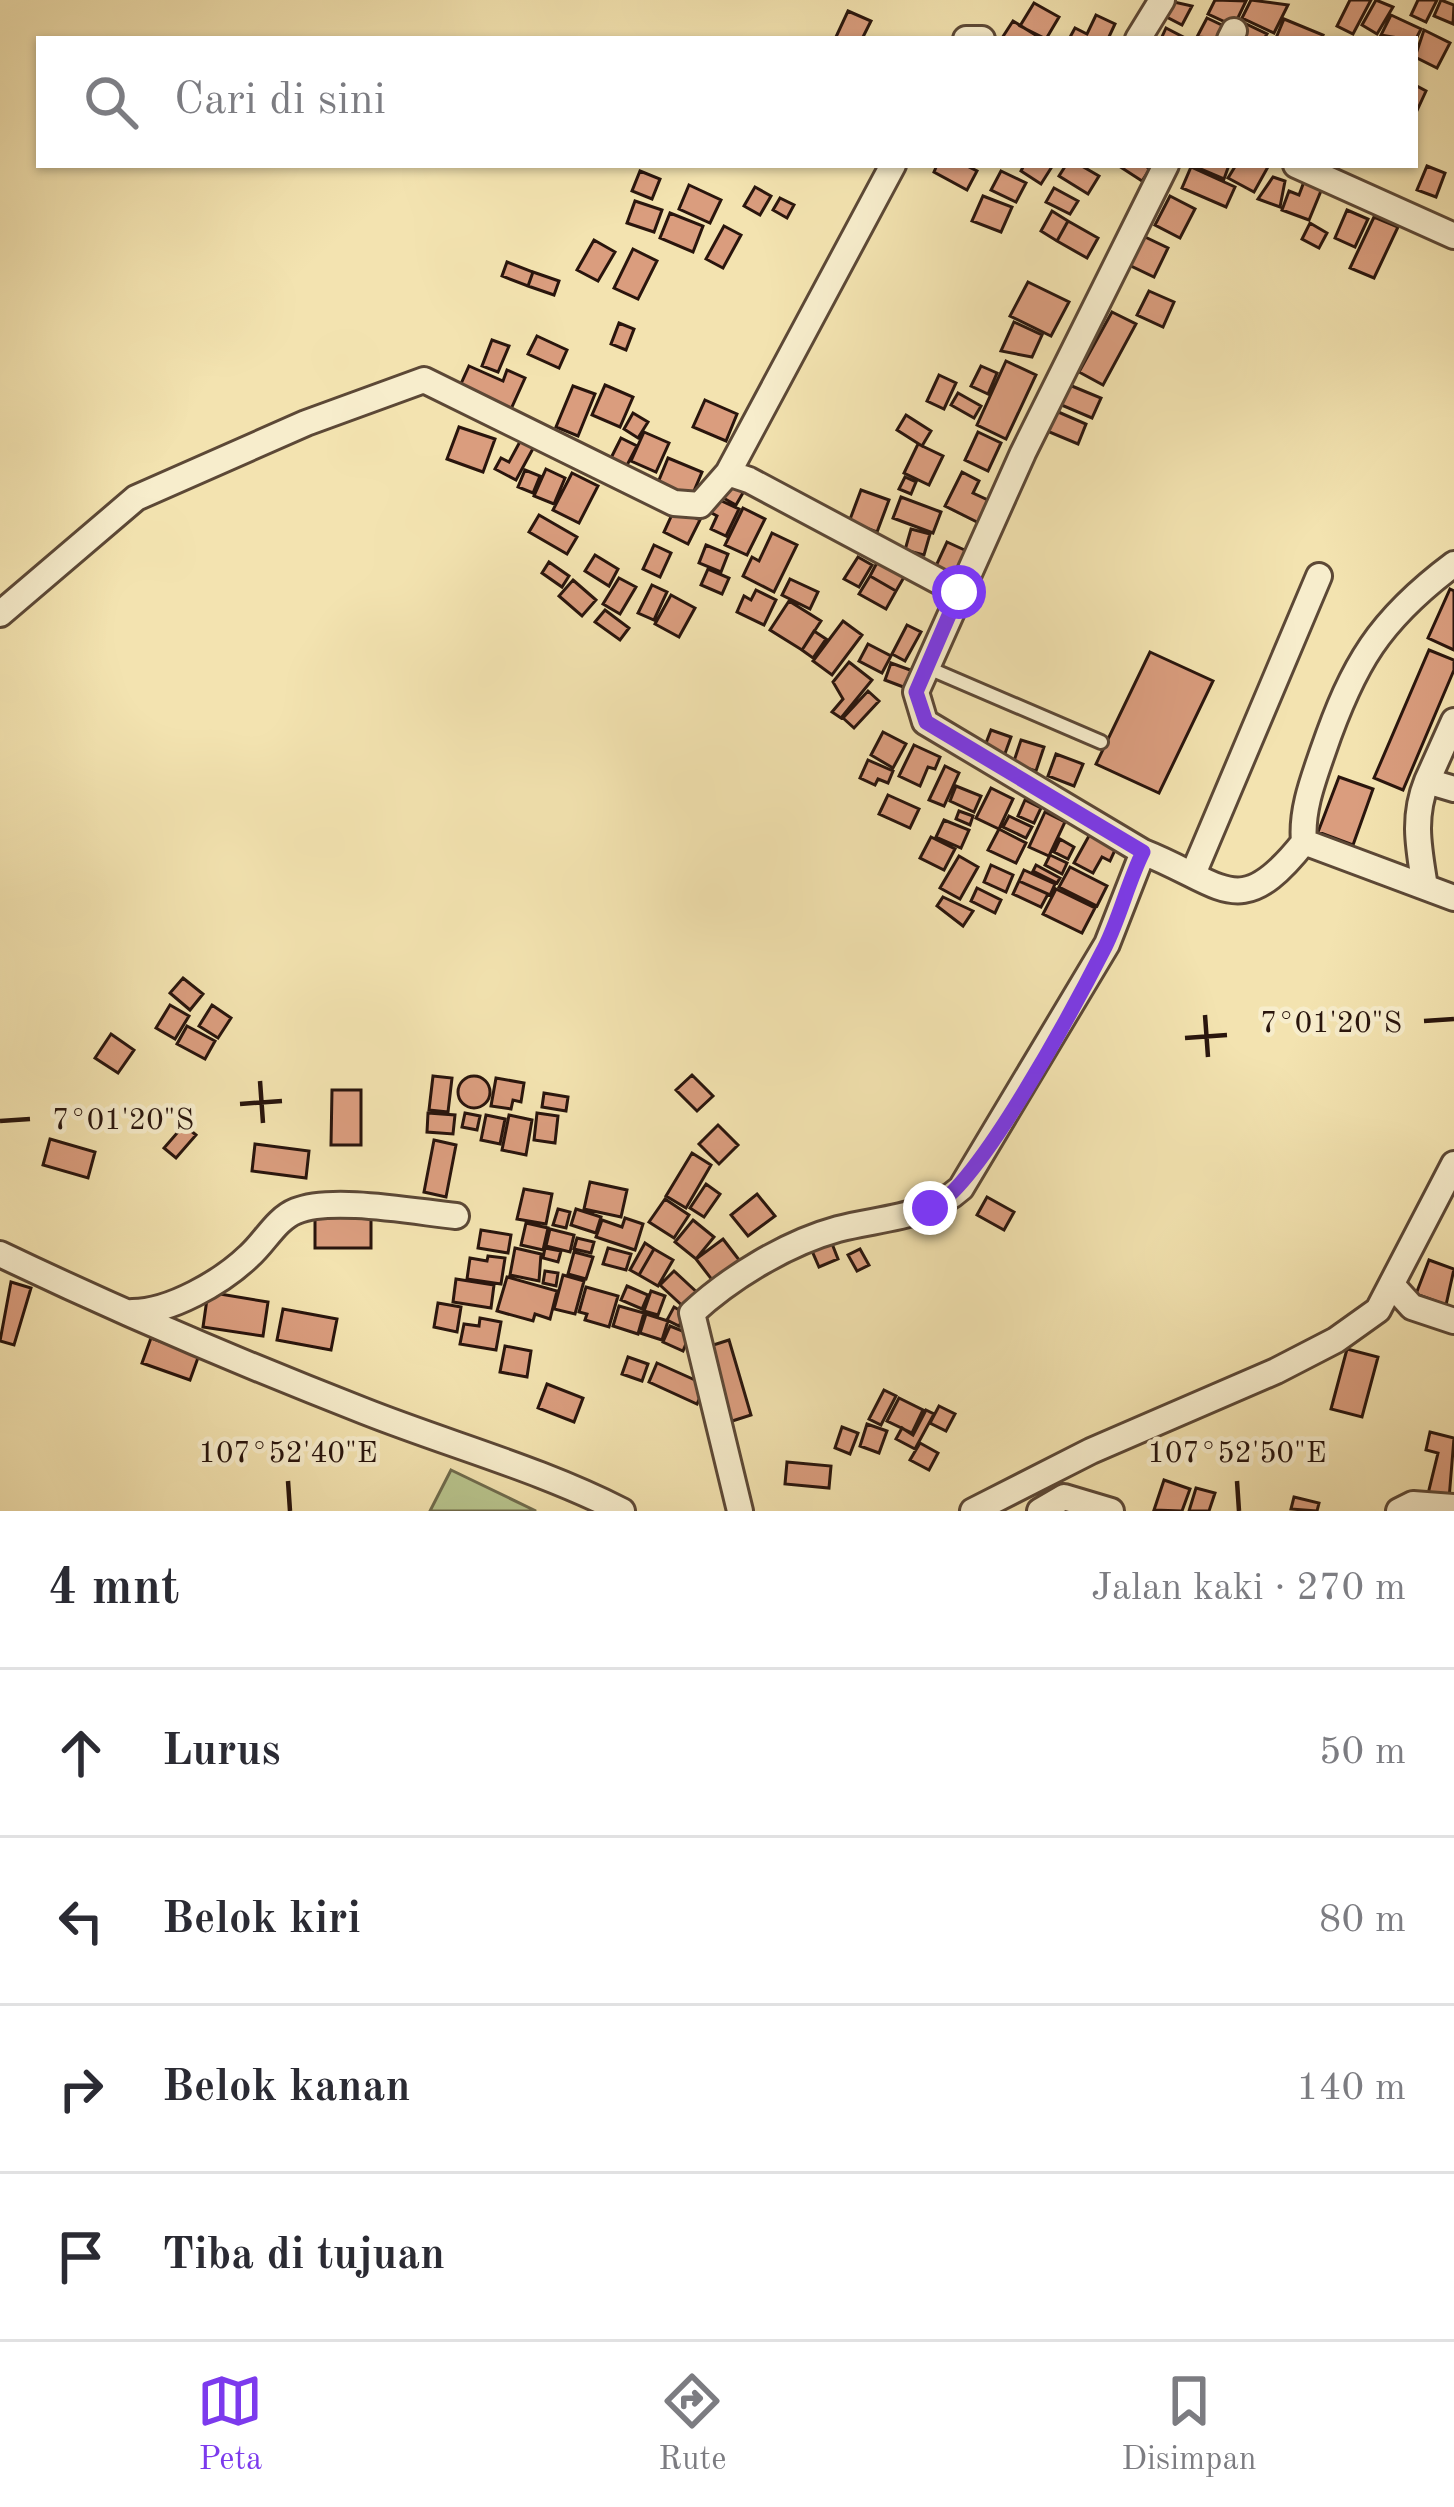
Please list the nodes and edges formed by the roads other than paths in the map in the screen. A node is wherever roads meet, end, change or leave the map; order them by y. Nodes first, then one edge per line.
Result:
1 (1162, 0) edge
2 (1140, 36) edge
3 (891, 168) edge
4 (1165, 168) edge
5 (1303, 168) edge
6 (1454, 236) edge
7 (728, 473) junction
8 (1454, 564) edge
9 (1319, 576) dead end
10 (959, 592) junction
11 (0, 614) edge
12 (926, 667) junction
13 (1454, 721) edge
14 (1101, 742) dead end
15 (1427, 781) junction
16 (1454, 789) edge
17 (1304, 842) junction
18 (1143, 852) junction
19 (1193, 874) junction
20 (1424, 887) junction
21 (1454, 898) edge
22 (1454, 1163) edge
23 (456, 1216) dead end
24 (0, 1254) edge
25 (1393, 1286) junction
26 (124, 1312) junction
27 (1454, 1321) edge
28 (1454, 1507) edge
29 (985, 1509) edge
30 (622, 1511) edge
31 (740, 1511) edge
32 (1040, 1511) edge
33 (1111, 1511) edge
34 (1400, 1511) edge

1 - 2 street
3 - 7 street
4 - 10 street
5 - 6 street
7 - 10 street
7 - 11 street
8 - 17 street
9 - 19 street
10 - 12 street
12 - 14 lane
12 - 18 street
13 - 15 street
15 - 16 street
15 - 20 street
17 - 19 street
17 - 20 street
18 - 19 street
18 - 31 street
20 - 21 street
22 - 25 street
23 - 26 street
24 - 26 street
25 - 27 street
25 - 29 street
26 - 30 street
28 - 34 street
32 - 33 street

